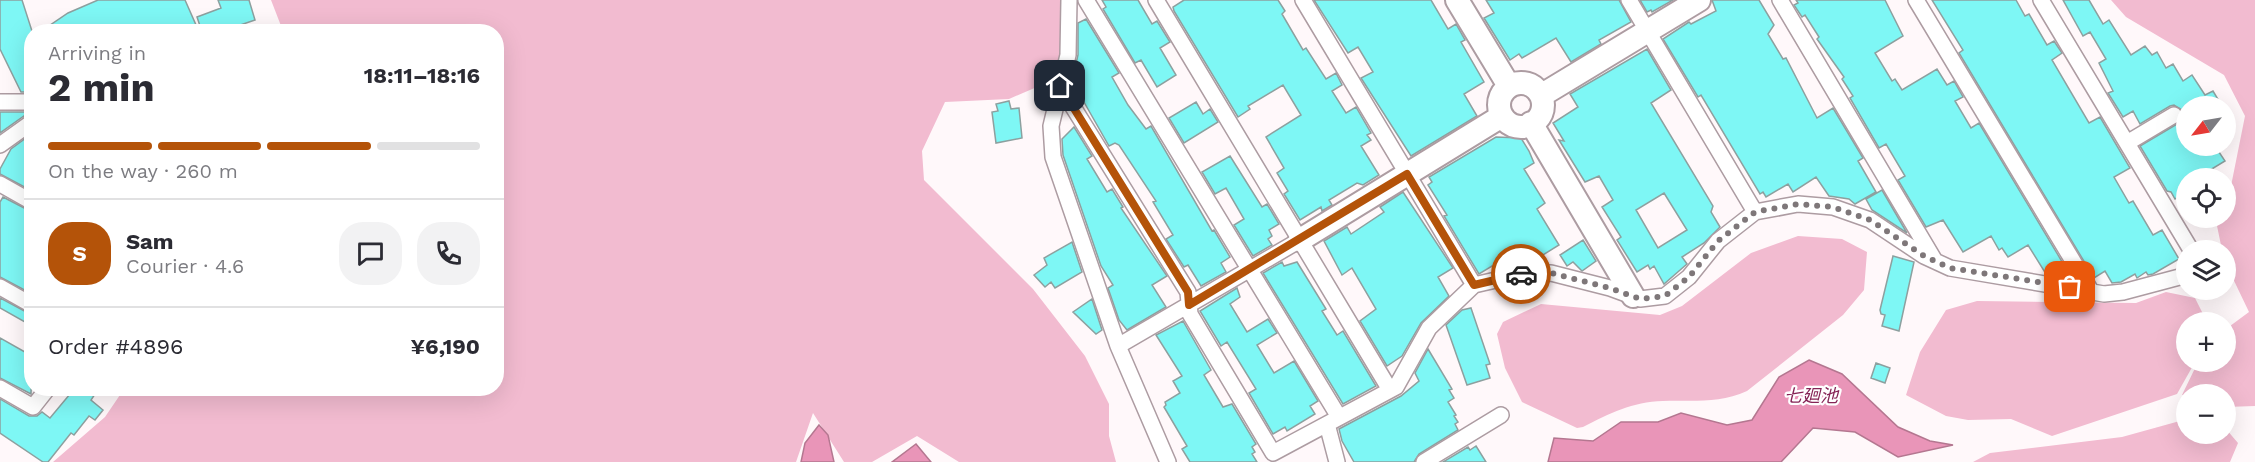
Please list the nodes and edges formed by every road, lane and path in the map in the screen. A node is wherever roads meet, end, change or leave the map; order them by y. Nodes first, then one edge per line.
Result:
1 (1069, 0) edge
2 (1086, 0) edge
3 (1156, 0) edge
4 (1303, 0) edge
5 (1456, 0) edge
6 (1629, 0) edge
7 (1699, 0) edge
8 (1780, 0) edge
9 (1916, 0) edge
10 (2041, 0) edge
11 (1647, 31) junction
12 (1060, 86) junction
13 (1509, 86) junction
14 (1542, 95) junction
15 (0, 102) edge
16 (24, 102) edge
17 (2174, 115) dead end
18 (1502, 116) junction
19 (1531, 123) junction
20 (24, 128) edge
21 (2127, 143) junction
22 (0, 145) edge
23 (1407, 174) junction
24 (0, 184) edge
25 (24, 198) edge
26 (1755, 212) junction
27 (1300, 240) junction
28 (2186, 240) edge
29 (1935, 261) junction
30 (1250, 270) junction
31 (2176, 278) edge
32 (1474, 285) junction
33 (0, 287) edge
34 (2091, 291) junction
35 (1633, 296) junction
36 (24, 300) edge
37 (1189, 305) junction
38 (1118, 346) junction
39 (0, 388) edge
40 (1390, 390) junction
41 (42, 396) edge
42 (1501, 415) dead end
43 (1333, 421) junction
44 (1168, 462) edge
45 (1337, 462) edge
46 (1424, 462) edge

1 - 12 street
2 - 30 street
3 - 27 street
4 - 23 street
5 - 13 street
6 - 11 street
7 - 11 street
8 - 29 street
9 - 34 street
10 - 21 street
11 - 14 street
11 - 26 street
12 - 37 street
12 - 38 street
13 - 14 street
13 - 18 street
14 - 19 street
15 - 16 street
17 - 21 street
18 - 19 street
18 - 23 street
19 - 35 street
20 - 22 street
21 - 28 street
23 - 27 street
23 - 32 street
24 - 25 street
26 - 29 street
26 - 35 street
27 - 30 street
27 - 40 street
29 - 34 street
30 - 37 street
30 - 43 street
31 - 34 street
32 - 35 street
32 - 40 street
33 - 36 street
37 - 38 street
37 - 43 street
38 - 44 street
39 - 41 street
40 - 43 street
42 - 46 street
43 - 45 street

